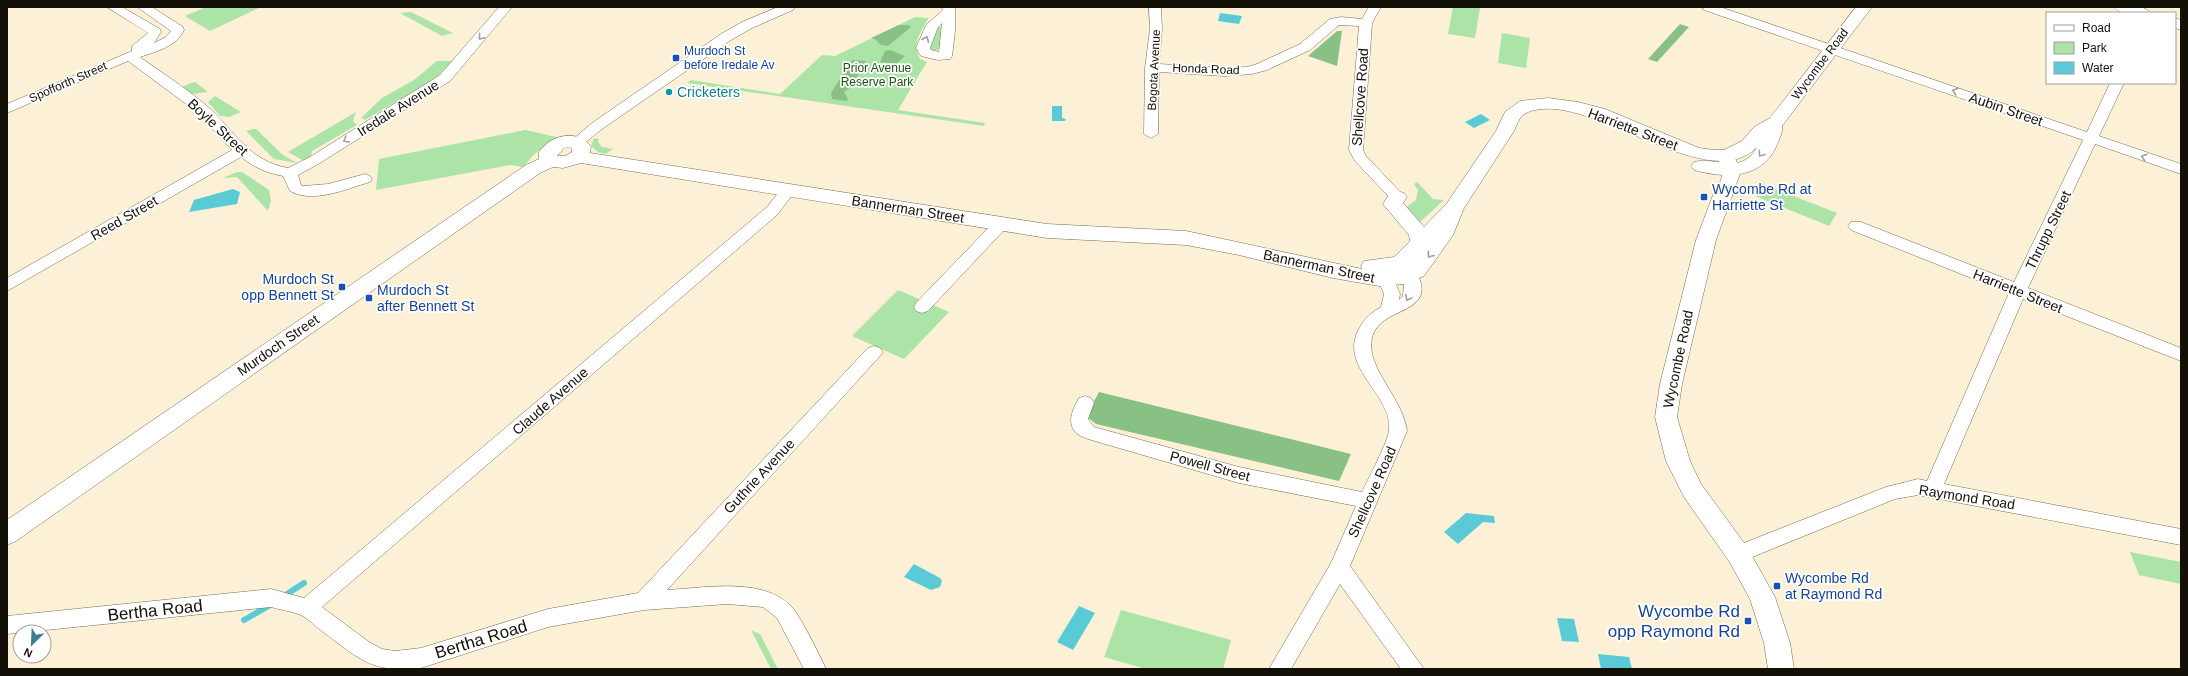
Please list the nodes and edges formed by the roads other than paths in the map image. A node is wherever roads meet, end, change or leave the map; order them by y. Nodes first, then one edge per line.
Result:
1 (113, 7) edge
2 (143, 7) edge
3 (506, 7) edge
4 (759, 7) edge
5 (789, 7) edge
6 (1155, 7) edge
7 (1375, 7) edge
8 (1708, 7) edge
9 (1864, 7) edge
10 (2122, 7) edge
11 (2139, 12) edge
12 (1366, 23) junction
13 (726, 37) junction
14 (1831, 49) junction
15 (129, 55) junction
16 (1152, 68) junction
17 (2117, 84) edge
18 (7, 109) edge
19 (1151, 134) dead end
20 (2092, 139) junction
21 (577, 150) junction
22 (242, 151) junction
23 (551, 160) joint
24 (1729, 163) junction
25 (2181, 169) edge
26 (290, 173) junction
27 (365, 179) dead end
28 (788, 190) junction
29 (1397, 197) joint
30 (1454, 208) junction
31 (1001, 224) junction
32 (1856, 226) dead end
33 (1420, 243) junction
34 (1395, 271) junction
35 (7, 285) edge
36 (2018, 291) junction
37 (922, 308) dead end
38 (1389, 310) junction
39 (874, 352) dead end
40 (2181, 355) edge
41 (1085, 403) dead end
42 (1933, 488) junction
43 (1369, 500) junction
44 (9, 530) edge
45 (2181, 537) edge
46 (1738, 554) junction
47 (1339, 567) junction
48 (644, 601) junction
49 (307, 608) junction
50 (7, 626) edge
51 (815, 669) edge
52 (1280, 669) edge
53 (1413, 669) edge
54 (1781, 669) edge

1 - 15 street
2 - 15 street
3 -> 26 street, Iredale Avenue
4 - 13 street
5 - 13 street
6 - 16 street, Bogota Avenue
7 - 12 street, Shellcove Road
8 - 14 street, Aubin Street
9 - 14 main road, Wycombe Road
10 - 11 main road
12 - 16 street, Honda Road
12 - 29 street, Shellcove Road
13 - 21 street
20 -> 14 street, Aubin Street
14 - 24 main road, Wycombe Road
15 - 18 street, Spofforth Street
15 - 22 street, Boyle Street
16 - 19 street, Bogota Avenue
17 - 20 street, Thrupp Street
25 -> 20 street, Aubin Street
20 - 36 street, Thrupp Street
21 - 23 main road, Bannerman Street
21 - 28 main road, Bannerman Street
22 - 26 street, Boyle Street
22 - 35 street, Reed Street
23 - 44 main road, Murdoch Street
24 - 30 main road, Harriette Street
24 - 46 street, Wycombe Road
26 - 27 street
28 - 31 main road, Bannerman Street
28 - 49 street, Claude Avenue
29 - 33 main road
30 - 33 main road, Harriette Street
30 -> 34 main road, Harriette Street
31 - 34 main road, Bannerman Street
31 - 37 street
32 - 36 street, Harriette Street
33 - 34 main road, Harriette Street
34 - 38 street
34 -> 38 street, Shellcove Road
36 - 40 street, Harriette Street
36 - 42 street, Thrupp Street
38 - 43 street, Shellcove Road
39 - 48 street, Guthrie Avenue
41 - 43 street, Powell Street
42 - 45 street, Raymond Road
42 - 46 street, Raymond Road
43 - 47 street, Shellcove Road
46 - 54 street, Wycombe Road
47 - 52 street, Shellcove Road
47 - 53 street
48 - 49 street, Bertha Road
48 - 51 street, Bertha Road
49 - 50 street, Bertha Road

